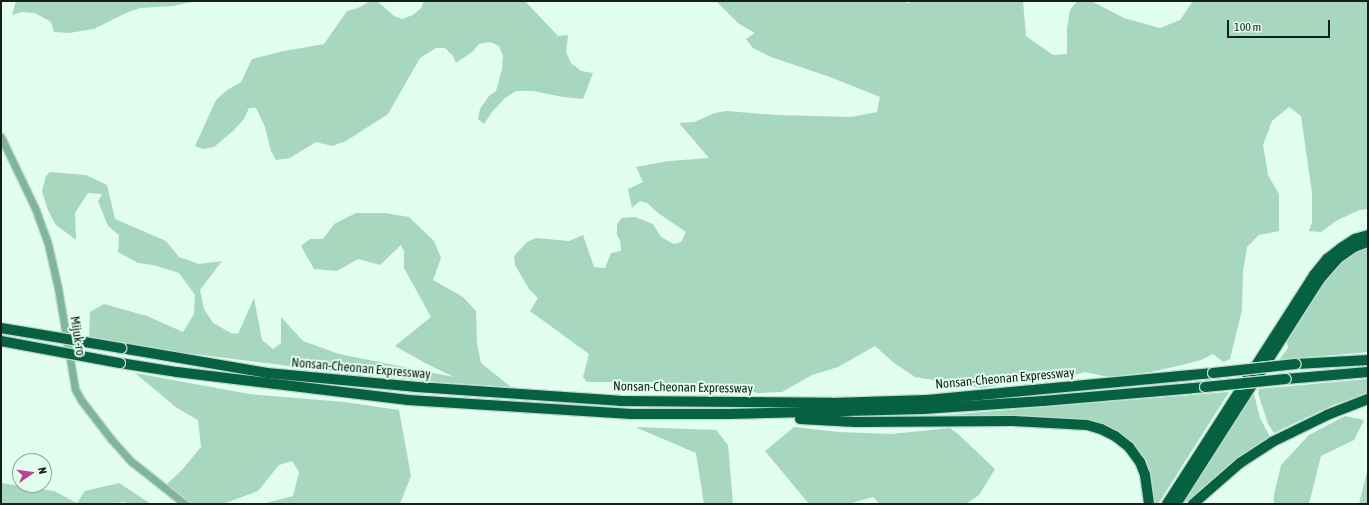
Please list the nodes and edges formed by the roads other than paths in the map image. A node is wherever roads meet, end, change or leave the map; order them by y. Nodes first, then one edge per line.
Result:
1 (1, 137) edge
2 (1368, 235) edge
3 (1368, 242) edge
4 (1, 328) edge
5 (1, 341) edge
6 (1368, 359) edge
7 (1368, 372) edge
8 (1368, 399) edge
9 (728, 414) junction
10 (185, 504) edge
11 (1149, 504) edge
12 (1167, 504) edge
13 (1176, 504) edge
14 (1193, 504) edge

1 - 10 street, Mijuk-ro
2 - 12 highway
3 - 13 highway
4 - 6 highway, Nonsan-Cheonan Expressway, bridge
5 - 9 highway, Nonsan-Cheonan Expressway, bridge
7 - 9 highway, Nonsan-Cheonan Expressway, bridge
8 - 14 highway
9 - 11 highway

